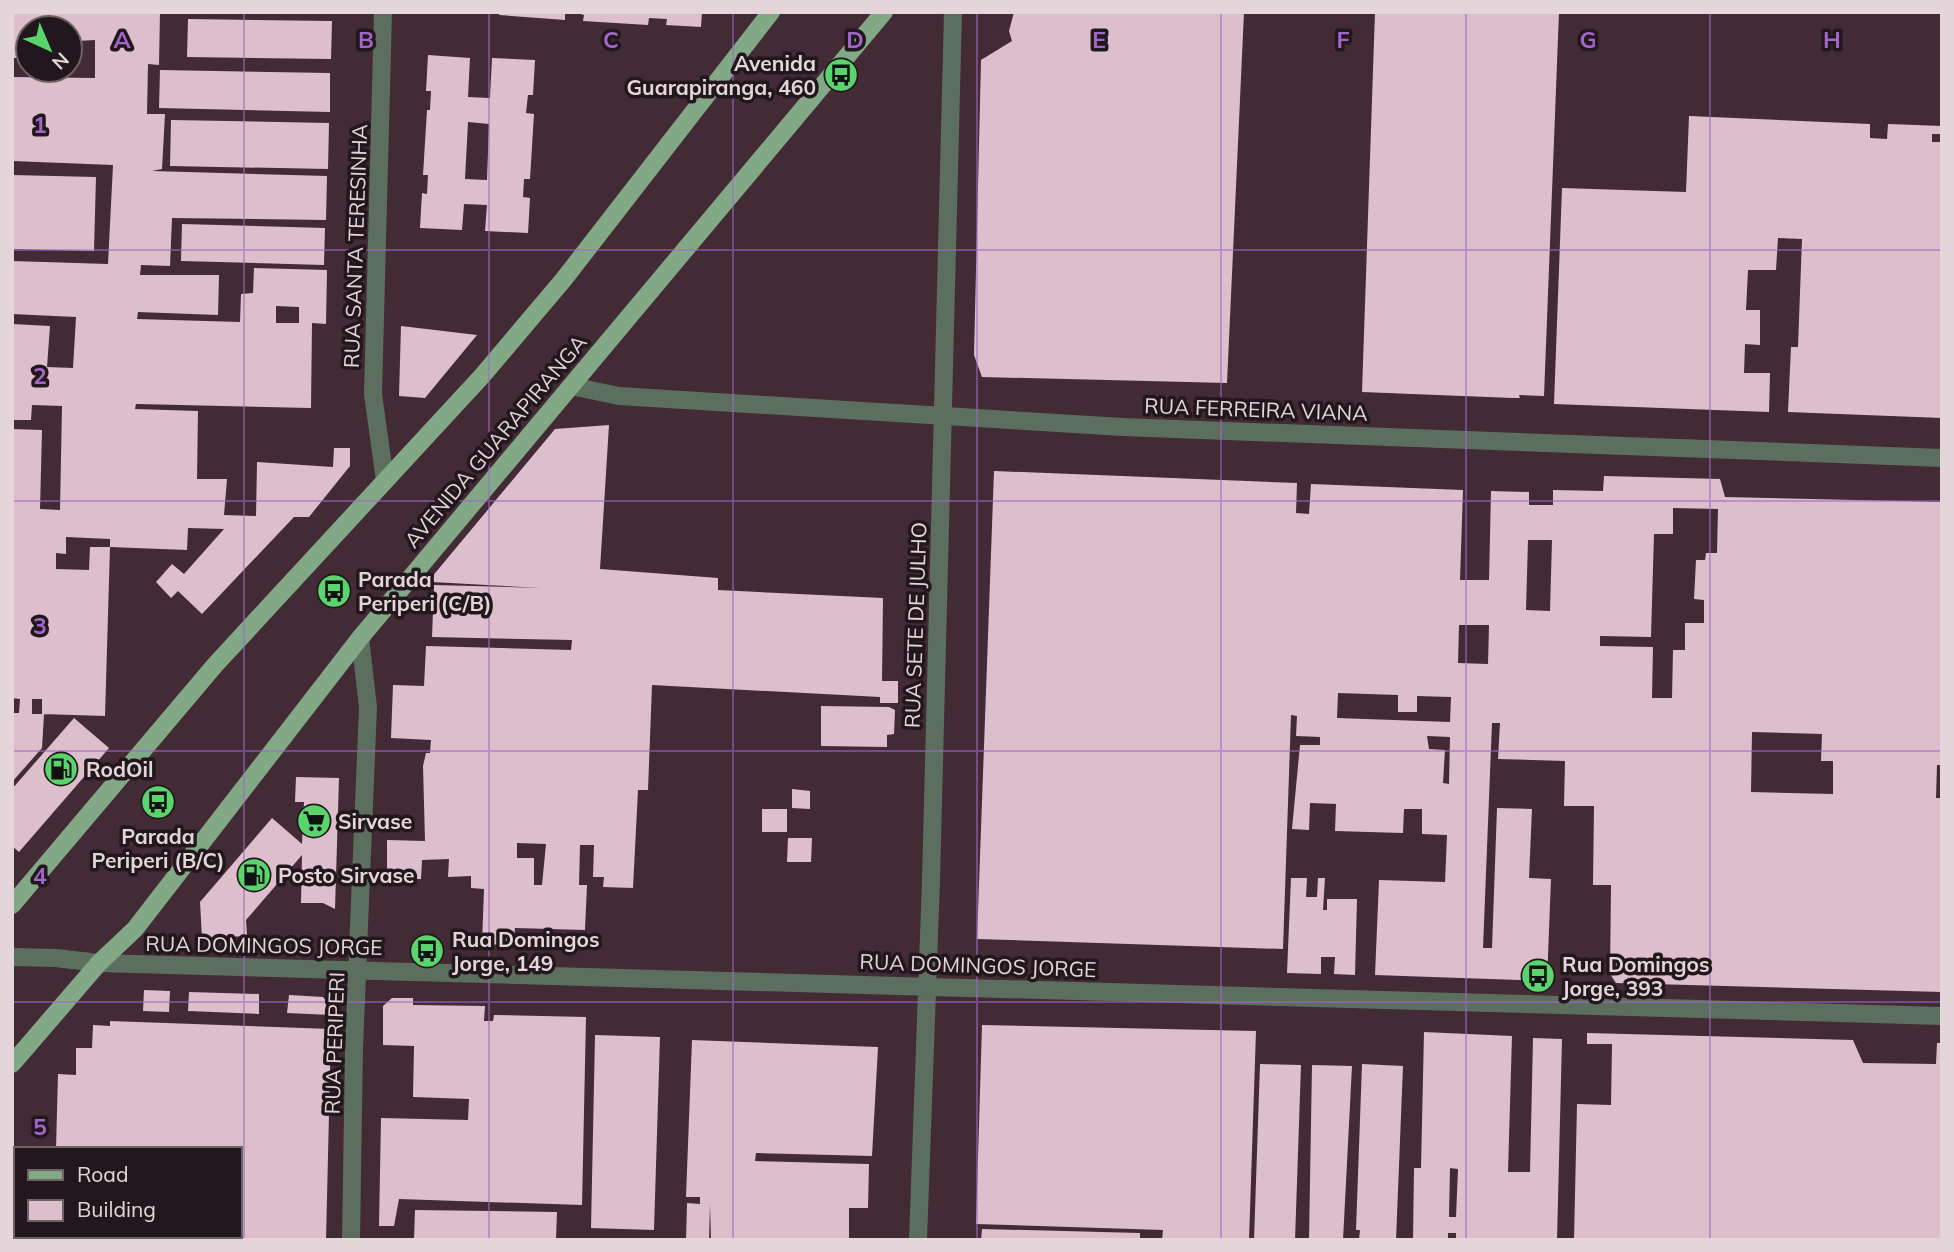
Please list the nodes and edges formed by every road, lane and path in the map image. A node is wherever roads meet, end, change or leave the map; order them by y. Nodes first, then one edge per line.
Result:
1 (383, 12) edge
2 (771, 12) edge
3 (884, 12) edge
4 (953, 12) edge
5 (571, 386) junction
6 (943, 416) junction
7 (1942, 458) edge
8 (385, 481) junction
9 (360, 638) junction
10 (12, 905) edge
11 (12, 957) edge
12 (99, 964) junction
13 (359, 970) junction
14 (927, 987) junction
15 (1942, 1016) edge
16 (12, 1064) edge
17 (351, 1240) edge
18 (918, 1240) edge

1 - 8 street, RUA SANTA TERESINHA
2 - 8 main road
3 - 5 main road, AVENIDA GUARAPIRANGA
4 - 6 street, RUA SETE DE JULHO
5 - 6 street, RUA FERREIRA VIANA
5 - 9 main road, AVENIDA GUARAPIRANGA
6 - 7 street, RUA FERREIRA VIANA
6 - 14 street, RUA SETE DE JULHO
8 - 10 main road
9 - 12 main road, AVENIDA GUARAPIRANGA
9 - 13 street, RUA PERIPERI
11 - 12 street, RUA DOMINGOS JORGE
12 - 13 street, RUA DOMINGOS JORGE
12 - 16 main road, AVENIDA GUARAPIRANGA
13 - 14 street, RUA DOMINGOS JORGE
13 - 17 street, RUA PERIPERI
14 - 15 street, RUA DOMINGOS JORGE
14 - 18 street, RUA SETE DE JULHO

